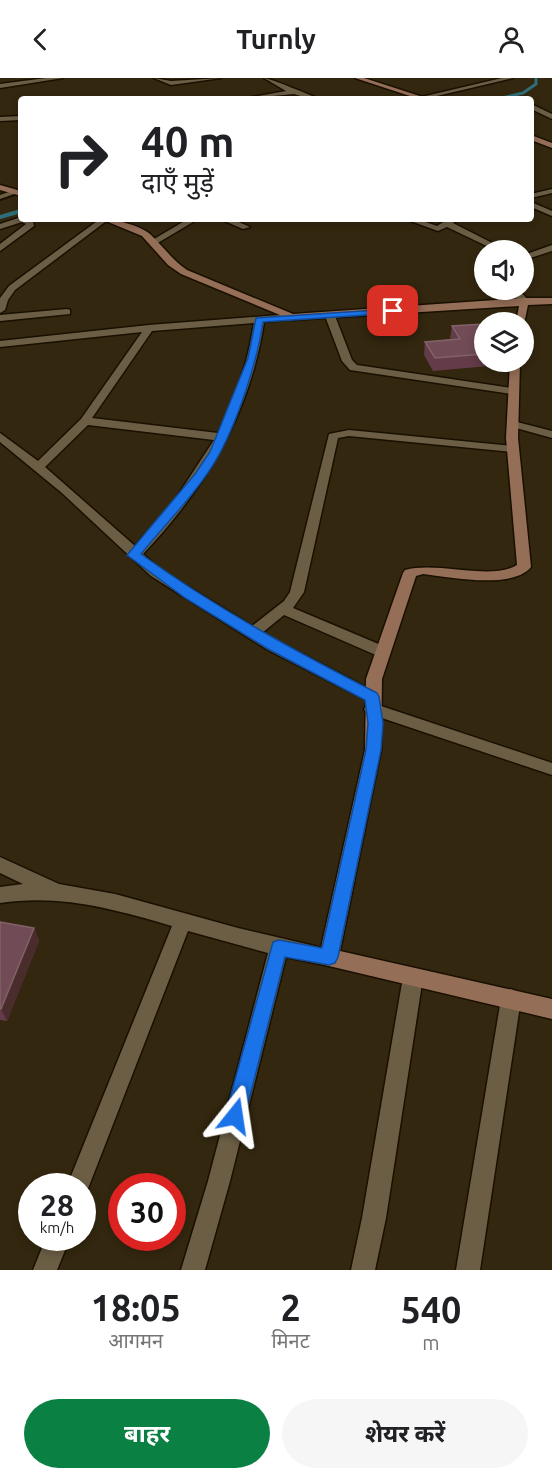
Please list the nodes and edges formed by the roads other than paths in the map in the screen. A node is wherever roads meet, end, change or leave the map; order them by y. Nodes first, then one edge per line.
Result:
1 (6, 78) edge
2 (60, 78) edge
3 (157, 78) edge
4 (218, 78) edge
5 (267, 78) edge
6 (358, 78) edge
7 (364, 78) edge
8 (510, 78) edge
9 (14, 84) junction
10 (0, 86) edge
11 (294, 92) junction
12 (265, 96) edge
13 (307, 96) edge
14 (417, 96) edge
15 (418, 96) edge
16 (433, 96) edge
17 (542, 104) dead end
18 (534, 105) edge
19 (534, 108) edge
20 (552, 117) edge
21 (18, 118) edge
22 (0, 119) edge
23 (534, 138) edge
24 (552, 146) edge
25 (0, 187) edge
26 (18, 193) edge
27 (0, 197) edge
28 (534, 205) edge
29 (552, 214) edge
30 (18, 221) edge
31 (28, 222) edge
32 (101, 222) edge
33 (114, 222) edge
34 (186, 222) edge
35 (232, 222) edge
36 (418, 222) edge
37 (451, 222) edge
38 (0, 226) edge
39 (246, 227) dead end
40 (483, 240) edge
41 (153, 242) junction
42 (0, 248) edge
43 (552, 248) edge
44 (534, 254) edge
45 (524, 301) junction
46 (552, 301) edge
47 (0, 310) edge
48 (67, 312) dead end
49 (522, 312) edge
50 (330, 316) junction
51 (292, 317) junction
52 (0, 318) edge
53 (259, 320) junction
54 (149, 328) junction
55 (0, 344) edge
56 (514, 372) edge
57 (511, 391) junction
58 (85, 421) junction
59 (513, 424) junction
60 (552, 435) edge
61 (0, 436) edge
62 (222, 437) junction
63 (513, 449) junction
64 (39, 466) junction
65 (134, 555) junction
66 (283, 609) junction
67 (252, 633) junction
68 (383, 652) junction
69 (372, 703) junction
70 (552, 769) edge
71 (0, 865) edge
72 (58, 890) junction
73 (0, 895) edge
74 (183, 921) junction
75 (279, 948) junction
76 (329, 957) junction
77 (414, 977) junction
78 (511, 999) junction
79 (552, 1009) edge
80 (83, 1173) edge
81 (52, 1251) edge
82 (45, 1270) edge
83 (194, 1270) edge
84 (363, 1270) edge
85 (468, 1270) edge

1 - 9 street
2 - 9 street
3 - 4 street
5 - 11 street
6 - 14 street
7 - 15 street
8 - 16 street
9 - 10 street
11 - 12 street
11 - 13 street
17 - 18 street
19 - 20 street
21 - 22 street
23 - 24 street
25 - 26 street
26 - 27 lane
28 - 29 street
30 - 38 street
31 - 42 street
32 - 47 street
33 - 41 street
34 - 41 street
35 - 39 street
36 - 37 street
37 - 40 street
41 - 51 street
43 - 44 street
45 - 46 street
45 - 49 street
45 - 50 street
48 - 52 street
50 - 51 street
50 - 57 street
51 - 53 street
53 - 54 street
53 - 62 street
54 - 55 street
54 - 58 street
56 - 57 street
57 - 59 street
58 - 62 street
58 - 64 street
59 - 60 street
59 - 63 street
61 - 64 street
62 - 65 street
63 - 66 street
63 - 68 street
64 - 65 street
65 - 67 street
66 - 67 street
66 - 68 street
67 - 69 street
68 - 69 street
69 - 70 street
69 - 76 street
71 - 72 street
72 - 73 street
72 - 74 street
74 - 75 street
74 - 80 street
75 - 76 street
75 - 83 street
76 - 77 street
77 - 78 street
77 - 84 street
78 - 79 street
78 - 85 street
81 - 82 street

